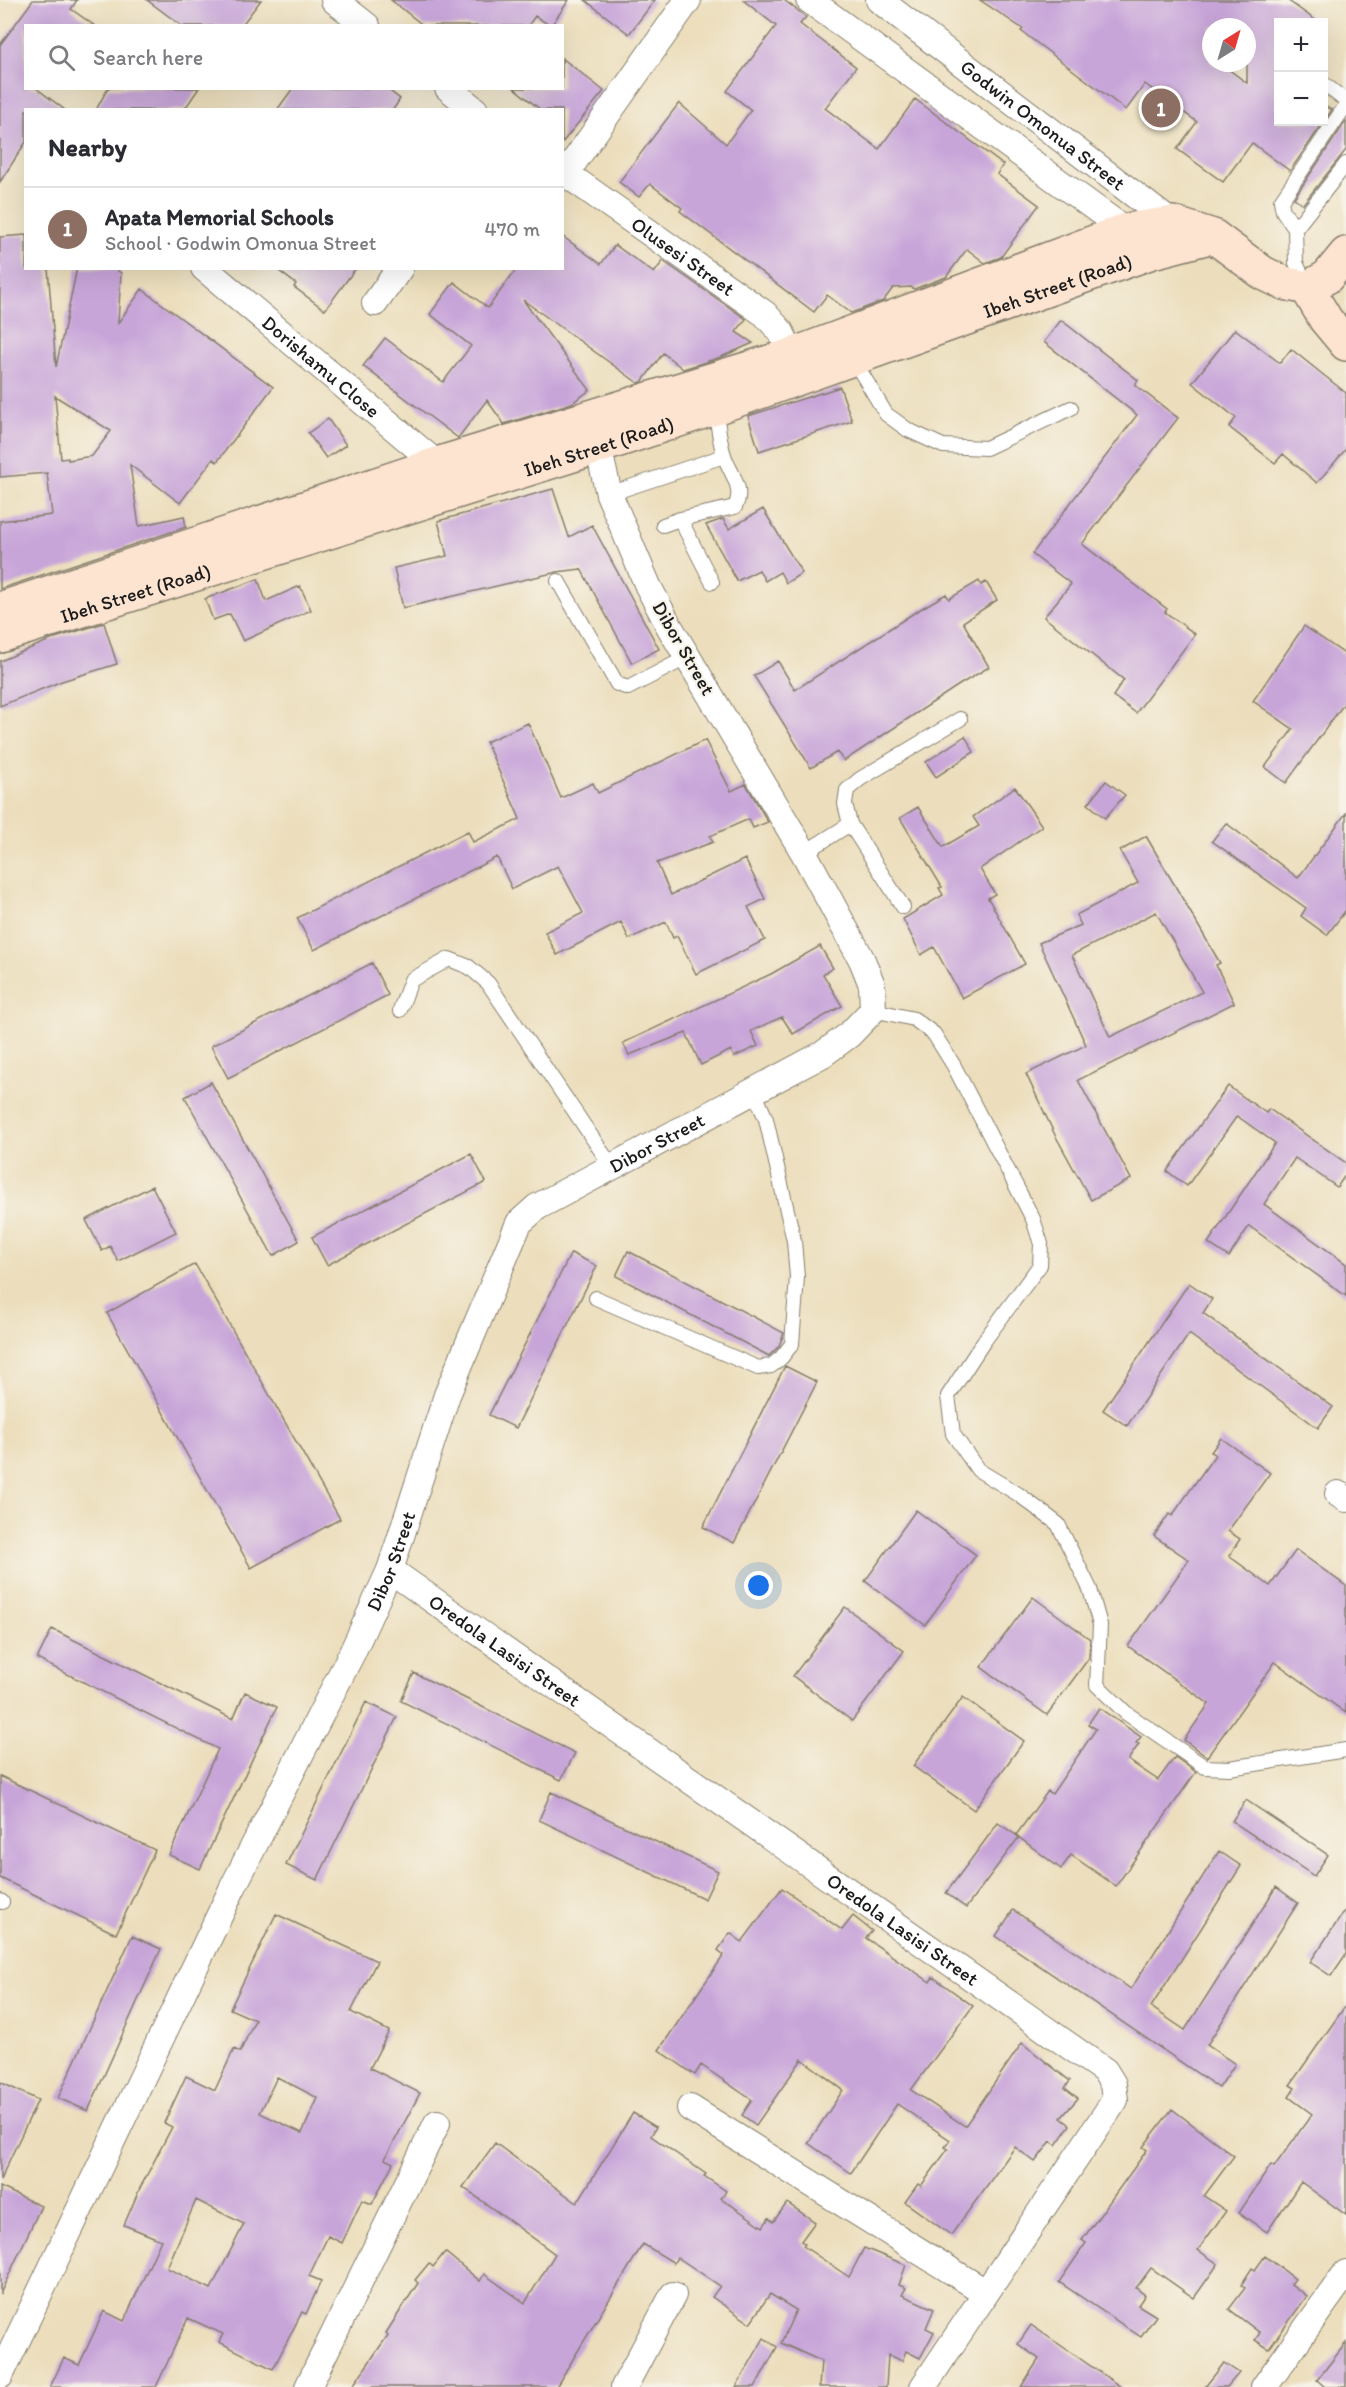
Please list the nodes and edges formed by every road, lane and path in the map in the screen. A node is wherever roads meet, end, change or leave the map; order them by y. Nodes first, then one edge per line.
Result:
1 (334, 0) edge
2 (688, 0) edge
3 (809, 0) edge
4 (879, 0) edge
5 (364, 24) edge
6 (1328, 88) edge
7 (450, 90) edge
8 (1346, 103) edge
9 (473, 108) edge
10 (1346, 164) edge
11 (564, 172) edge
12 (1295, 229) junction
13 (1126, 230) junction
14 (1194, 234) junction
15 (1152, 252) junction
16 (1346, 254) edge
17 (206, 270) edge
18 (399, 270) edge
19 (1307, 288) junction
20 (375, 303) dead end
21 (1346, 344) edge
22 (792, 354) junction
23 (853, 359) junction
24 (716, 408) junction
25 (1071, 408) dead end
26 (598, 447) junction
27 (724, 456) junction
28 (437, 464) junction
29 (609, 494) junction
30 (680, 519) junction
31 (663, 525) dead end
32 (558, 581) dead end
33 (712, 582) dead end
34 (0, 609) edge
35 (0, 636) edge
36 (688, 657) junction
37 (960, 719) dead end
38 (850, 824) junction
39 (804, 853) junction
40 (903, 907) dead end
41 (400, 1010) dead end
42 (873, 1010) junction
43 (754, 1091) junction
44 (612, 1167) junction
45 (596, 1298) dead end
46 (390, 1570) junction
47 (1346, 1750) edge
48 (690, 2108) dead end
49 (437, 2123) dead end
50 (1346, 2273) edge
51 (985, 2292) junction
52 (673, 2295) dead end
53 (0, 2376) edge
54 (308, 2387) edge
55 (624, 2387) edge
56 (922, 2387) edge
57 (1264, 2387) edge

1 - 5 street
2 - 11 street
3 - 13 street
4 - 14 street, Godwin Omonua Street
6 - 8 lane
7 - 9 street
8 - 12 lane
10 - 12 lane
11 - 22 street, Olusesi Street
12 - 19 lane
13 - 14 street, Ibeh Street (Road)
13 - 15 street
13 - 22 street, Ibeh Street (Road)
14 - 15 street, Ibeh Street (Road)
14 - 19 street, Godwin Omonua Street
15 - 23 street, Ibeh Street (Road)
16 - 19 street
17 - 28 street, Dorishamu Close
18 - 20 street
19 - 21 street
22 - 28 street, Ibeh Street (Road)
23 - 24 street, Ibeh Street (Road)
23 - 25 lane
24 - 26 street, Ibeh Street (Road)
24 - 27 lane
26 - 29 street, Dibor Street
26 - 35 street, Ibeh Street (Road)
27 - 29 lane
27 - 30 lane
28 - 34 street, Ibeh Street (Road)
29 - 36 street, Dibor Street
30 - 31 lane
30 - 33 lane
32 - 36 lane
36 - 39 street, Dibor Street
37 - 38 lane
38 - 39 lane
38 - 40 lane
39 - 42 street, Dibor Street
41 - 44 lane
42 - 43 street, Dibor Street
42 - 47 lane
43 - 44 street, Dibor Street
43 - 45 lane
44 - 46 street, Dibor Street
46 - 51 street, Oredola Lasisi Street
46 - 53 street, Dibor Street
48 - 51 street
49 - 54 street
50 - 57 street
51 - 56 street, Oredola Lasisi Street
52 - 55 street

